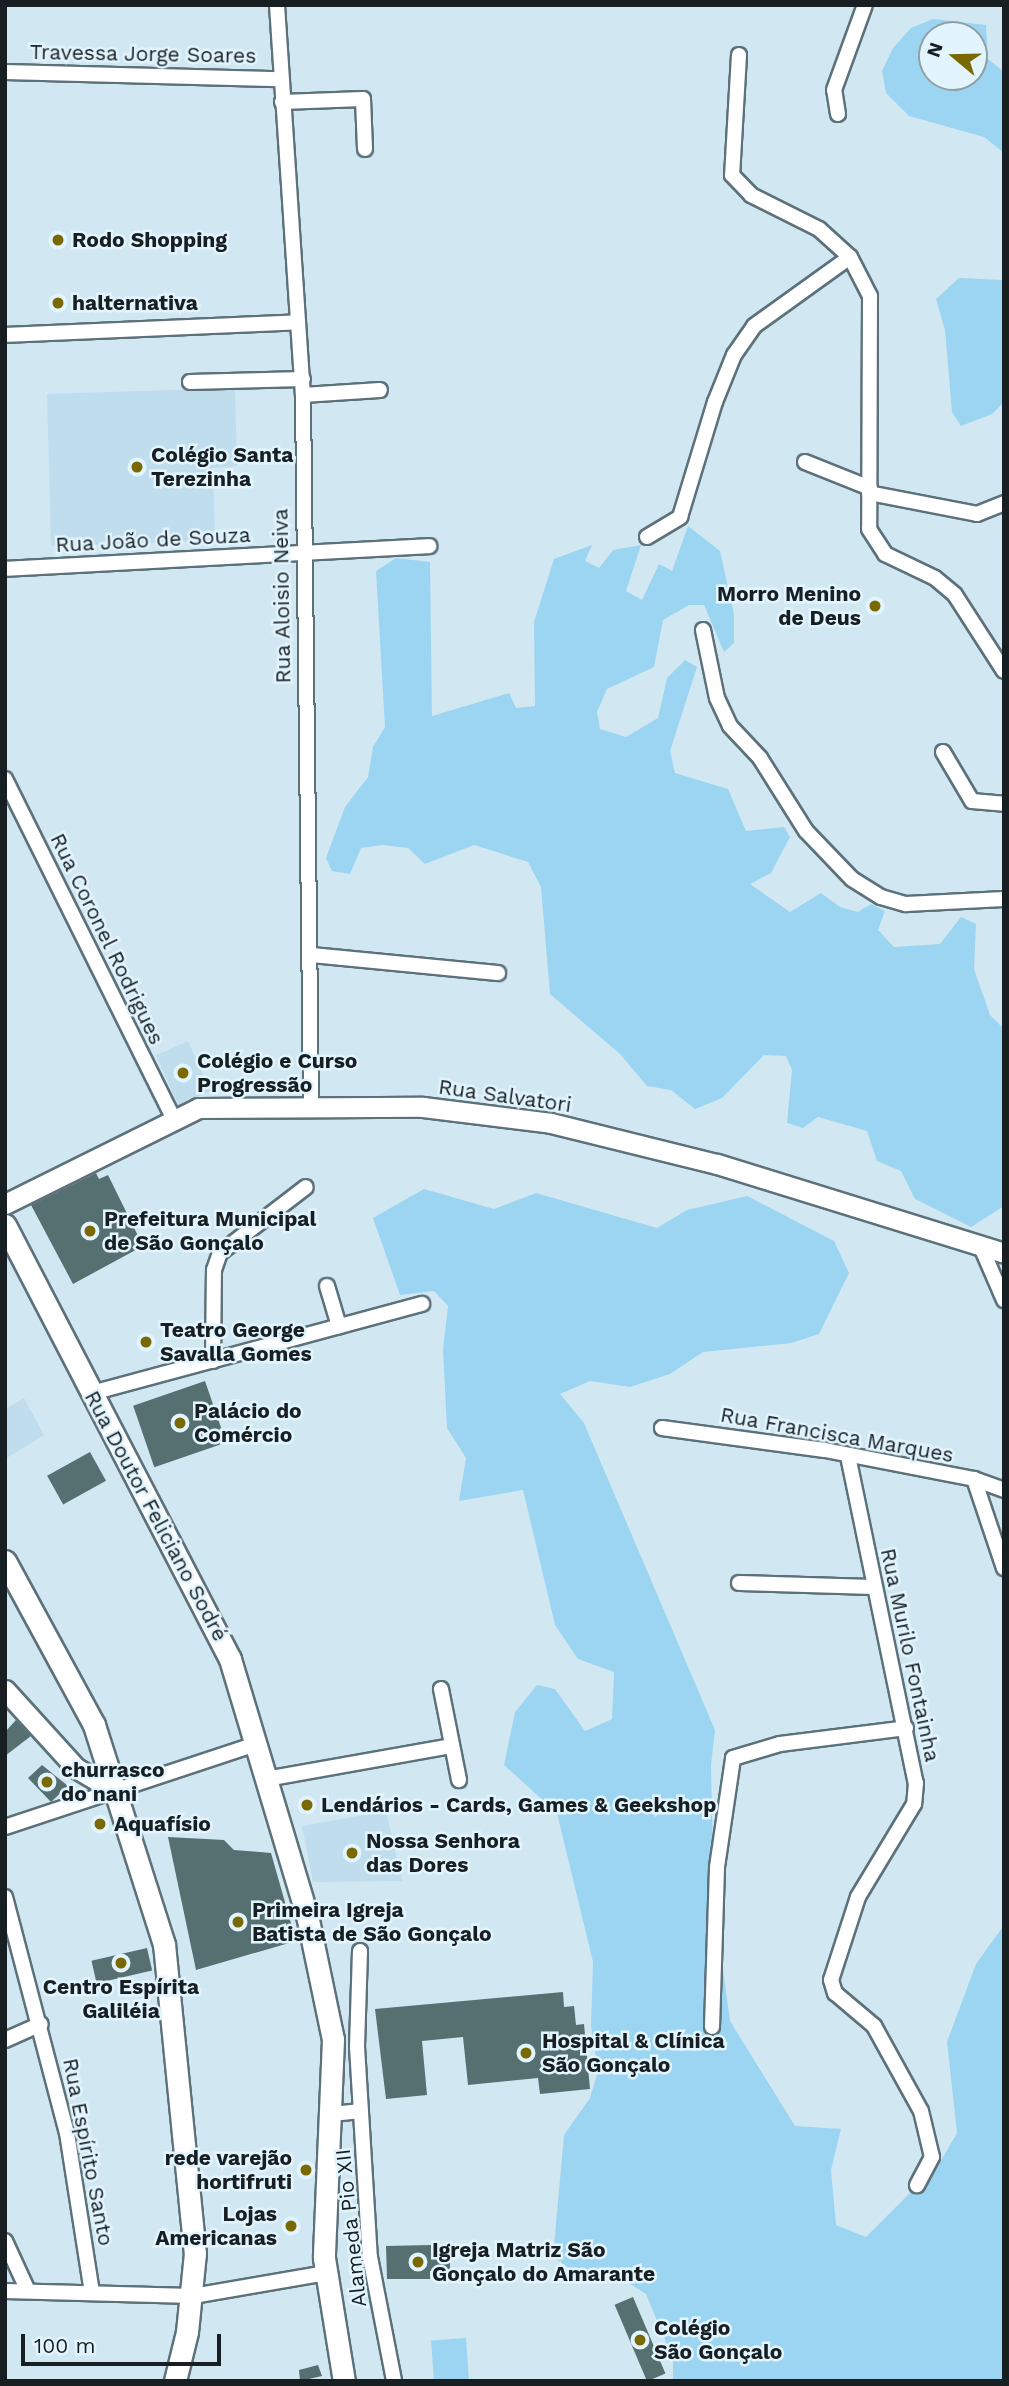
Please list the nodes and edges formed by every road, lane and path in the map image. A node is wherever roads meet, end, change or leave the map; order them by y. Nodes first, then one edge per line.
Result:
1 (277, 5) edge
2 (865, 5) edge
3 (738, 55) dead end
4 (5, 72) edge
5 (280, 79) junction
6 (282, 102) junction
7 (838, 114) dead end
8 (365, 149) dead end
9 (850, 257) junction
10 (298, 322) junction
11 (5, 335) edge
12 (303, 379) junction
13 (190, 382) dead end
14 (380, 390) dead end
15 (303, 395) junction
16 (805, 462) dead end
17 (869, 490) junction
18 (1004, 503) edge
19 (647, 537) dead end
20 (429, 546) dead end
21 (302, 552) junction
22 (5, 569) edge
23 (703, 631) dead end
24 (1004, 671) edge
25 (943, 752) dead end
26 (5, 779) edge
27 (1004, 804) edge
28 (1004, 899) edge
29 (311, 955) junction
30 (498, 973) dead end
31 (311, 1104) junction
32 (172, 1116) junction
33 (306, 1187) dead end
34 (5, 1204) edge
35 (5, 1225) edge
36 (981, 1247) junction
37 (1004, 1253) edge
38 (327, 1286) dead end
39 (1004, 1300) edge
40 (422, 1304) dead end
41 (339, 1326) junction
42 (213, 1361) junction
43 (92, 1393) junction
44 (662, 1428) dead end
45 (848, 1455) junction
46 (974, 1479) junction
47 (1004, 1490) edge
48 (5, 1561) edge
49 (1004, 1568) edge
50 (739, 1583) dead end
51 (874, 1587) junction
52 (441, 1689) dead end
53 (5, 1690) edge
54 (906, 1728) junction
55 (256, 1744) junction
56 (452, 1746) junction
57 (266, 1779) junction
58 (459, 1780) dead end
59 (118, 1793) junction
60 (5, 1828) edge
61 (5, 1897) edge
62 (360, 1951) dead end
63 (41, 2024) junction
64 (712, 2027) dead end
65 (5, 2040) edge
66 (361, 2111) junction
67 (332, 2114) junction
68 (917, 2185) dead end
69 (5, 2241) edge
70 (326, 2273) junction
71 (5, 2291) edge
72 (28, 2291) junction
73 (92, 2293) junction
74 (193, 2296) junction
75 (175, 2381) edge
76 (344, 2381) edge
77 (394, 2381) edge

1 - 5 street, Rua Aloisio Neiva
2 - 7 street
3 - 9 street
4 - 5 street, Travessa Jorge Soares
5 - 6 street, Rua Aloisio Neiva
6 - 8 street
6 - 10 street, Rua Aloisio Neiva
9 - 17 street
9 - 19 street
10 - 11 street
10 - 12 street, Rua Aloisio Neiva
12 - 13 street
12 - 15 street, Rua Aloisio Neiva
14 - 15 street
15 - 21 street, Rua Aloisio Neiva
16 - 17 street
17 - 18 street
17 - 24 street
20 - 21 street, Rua João de Souza
21 - 22 street, Rua João de Souza
21 - 29 street, Rua Aloisio Neiva
23 - 28 street
25 - 27 street
26 - 32 street, Rua Coronel Rodrigues
29 - 30 street
29 - 31 street, Rua Aloisio Neiva
31 - 32 main road, Rua Salvatori
31 - 36 main road, Rua Salvatori
32 - 34 main road, Rua Salvatori
33 - 42 street
35 - 43 main road, Rua Doutor Feliciano Sodré
36 - 37 main road, Rua Salvatori
36 - 39 street
38 - 41 street
40 - 41 street
41 - 42 street
42 - 43 street
43 - 55 main road, Rua Doutor Feliciano Sodré
44 - 45 street, Rua Francisca Marques
45 - 46 street, Rua Francisca Marques
45 - 51 street, Rua Murilo Fontainha
46 - 47 street, Rua Francisca Marques
46 - 49 street
48 - 59 main road
50 - 51 street
51 - 54 street, Rua Murilo Fontainha
52 - 56 street
53 - 59 main road
54 - 64 street
54 - 68 street, Rua Murilo Fontainha
55 - 57 main road, Rua Doutor Feliciano Sodré
55 - 59 street
56 - 57 street
56 - 58 street
57 - 67 main road, Rua Doutor Feliciano Sodré
59 - 60 street
59 - 74 main road
61 - 63 street, Rua Espírito Santo
62 - 66 street, Alameda Pio XII
63 - 65 street
63 - 73 street, Rua Espírito Santo
66 - 67 street
66 - 77 street, Alameda Pio XII
67 - 70 main road, Rua Doutor Feliciano Sodré
69 - 72 street
70 - 74 street
70 - 76 main road, Rua Doutor Feliciano Sodré
71 - 72 street
72 - 73 street
73 - 74 street
74 - 75 main road

